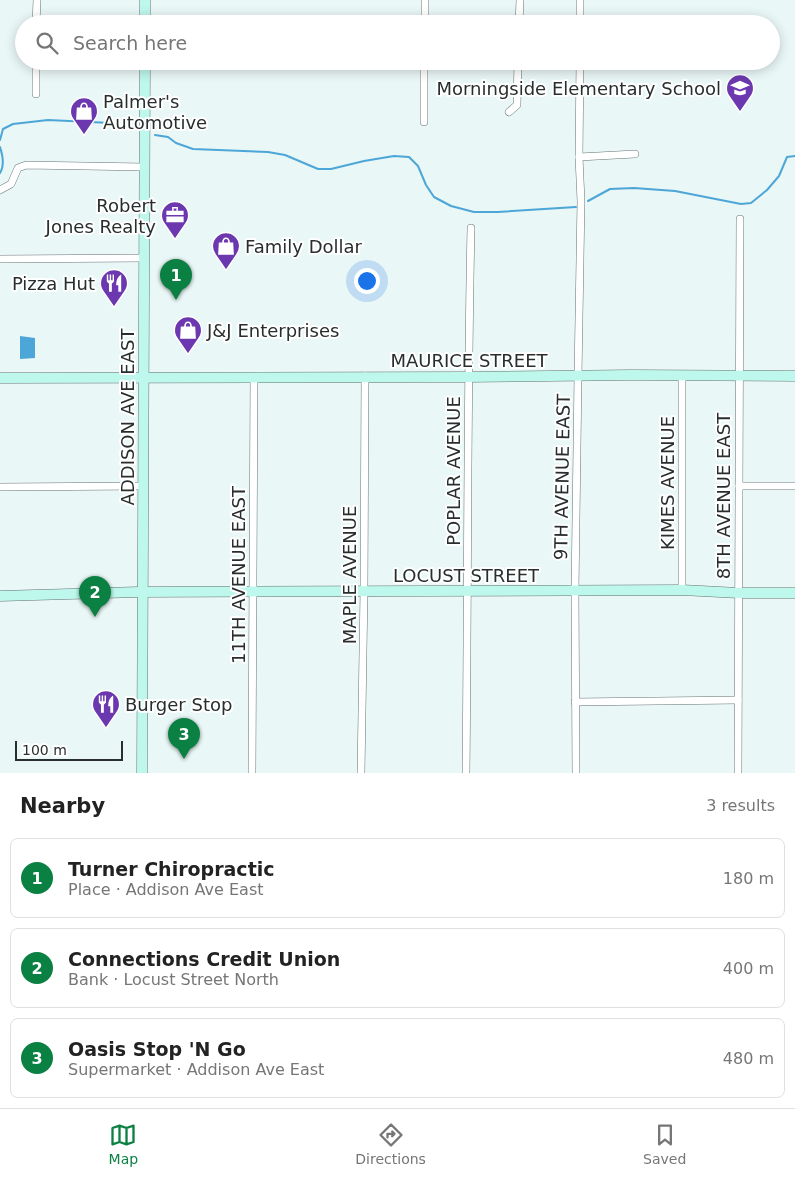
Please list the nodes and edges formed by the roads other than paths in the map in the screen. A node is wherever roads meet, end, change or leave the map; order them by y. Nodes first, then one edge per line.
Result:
1 (37, 0) edge
2 (145, 0) edge
3 (425, 0) edge
4 (520, 0) edge
5 (580, 0) edge
6 (36, 15) edge
7 (145, 15) edge
8 (425, 15) edge
9 (519, 15) edge
10 (580, 15) edge
11 (36, 70) edge
12 (145, 70) edge
13 (424, 70) edge
14 (518, 70) edge
15 (580, 70) edge
16 (36, 94) dead end
17 (509, 112) dead end
18 (424, 122) dead end
19 (635, 154) dead end
20 (579, 157) junction
21 (144, 167) junction
22 (0, 190) edge
23 (740, 219) dead end
24 (471, 228) dead end
25 (144, 258) junction
26 (0, 259) edge
27 (739, 375) junction
28 (364, 376) junction
29 (578, 376) junction
30 (682, 376) junction
31 (795, 376) edge
32 (143, 377) junction
33 (254, 377) junction
34 (468, 377) junction
35 (0, 378) edge
36 (143, 486) junction
37 (739, 486) junction
38 (795, 486) edge
39 (0, 487) edge
40 (682, 590) junction
41 (364, 591) junction
42 (468, 591) junction
43 (575, 591) junction
44 (140, 592) junction
45 (253, 592) junction
46 (739, 593) junction
47 (795, 593) edge
48 (0, 596) edge
49 (738, 700) junction
50 (575, 702) junction
51 (142, 773) edge
52 (252, 773) edge
53 (361, 773) edge
54 (466, 773) edge
55 (576, 773) edge
56 (738, 773) edge

1 - 6 street
2 - 7 street
3 - 8 street
4 - 9 street
5 - 10 street
11 - 16 street
12 - 21 street, ADDISON AVE EAST
13 - 18 street
14 - 17 street
15 - 20 street, 9TH AVENUE EAST
19 - 20 street
20 - 29 street, 9TH AVENUE EAST
21 - 22 street
21 - 25 street, ADDISON AVE EAST
23 - 27 street, 8TH AVENUE EAST
24 - 34 street, POPLAR AVENUE
25 - 26 street
25 - 32 street, ADDISON AVE EAST
27 - 30 street, MAURICE STREET
27 - 31 street, MAURICE STREET
27 - 37 street, 8TH AVENUE EAST
28 - 33 street, MAURICE STREET
28 - 34 street, MAURICE STREET
28 - 41 street, MAPLE AVENUE
29 - 30 street, MAURICE STREET
29 - 34 street, MAURICE STREET
29 - 43 street, 9TH AVENUE EAST
30 - 40 street, KIMES AVENUE
32 - 33 street, MAURICE STREET
32 - 35 street, MAURICE STREET
32 - 36 street, ADDISON AVE EAST
33 - 45 street, 11TH AVENUE EAST
34 - 42 street, POPLAR AVENUE
36 - 39 street
36 - 44 street, ADDISON AVE EAST
37 - 38 street
37 - 46 street, 8TH AVENUE EAST
40 - 43 street, LOCUST STREET
40 - 46 street, LOCUST STREET
41 - 42 street, LOCUST STREET
41 - 45 street, LOCUST STREET
41 - 53 street, MAPLE AVENUE
42 - 43 street, LOCUST STREET
42 - 54 street, POPLAR AVENUE
43 - 50 street, 9TH AVENUE EAST
44 - 45 street, LOCUST STREET
44 - 48 street, LOCUST STREET
44 - 51 street, ADDISON AVE EAST
45 - 52 street, 11TH AVENUE EAST
46 - 47 street, LOCUST STREET
46 - 49 street, 8TH AVENUE EAST
49 - 50 street
49 - 56 street, 8TH AVENUE EAST
50 - 55 street, 9TH AVENUE EAST

